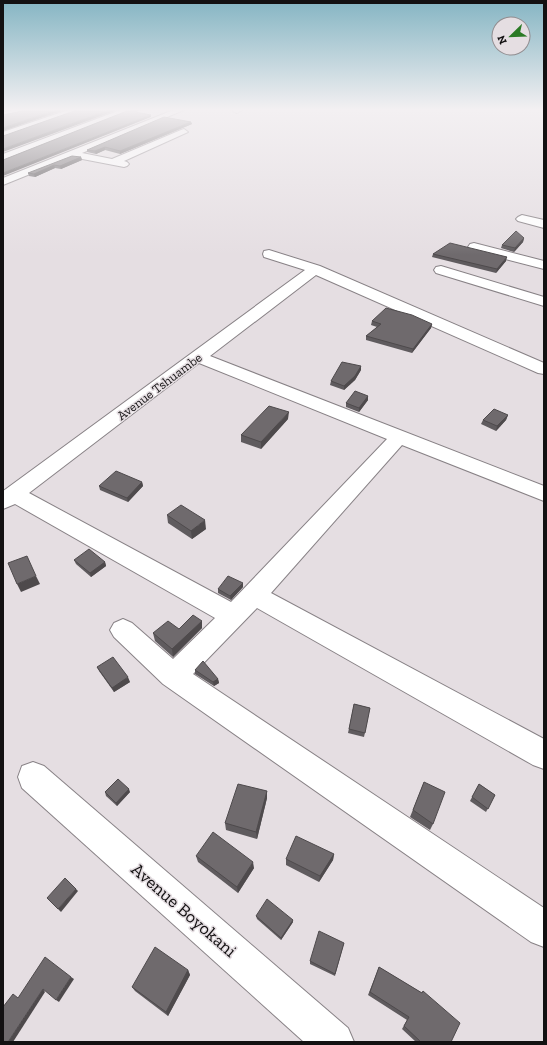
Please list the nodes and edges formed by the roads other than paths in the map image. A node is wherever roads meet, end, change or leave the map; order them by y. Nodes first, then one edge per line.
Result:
1 (63, 158) edge
2 (91, 158) edge
3 (123, 158) edge
4 (113, 162) junction
5 (124, 164) dead end
6 (3, 182) edge
7 (522, 219) dead end
8 (544, 224) edge
9 (474, 247) edge
10 (269, 254) dead end
11 (544, 265) edge
12 (315, 269) junction
13 (440, 270) dead end
14 (544, 302) edge
15 (198, 357) junction
16 (544, 369) edge
17 (400, 436) junction
18 (544, 494) edge
19 (8, 498) edge
20 (254, 595) junction
21 (234, 616) junction
22 (123, 630) dead end
23 (173, 676) junction
24 (544, 755) edge
25 (33, 778) dead end
26 (544, 929) edge
27 (334, 1042) edge

1 - 6 street
2 - 4 street
3 - 4 street
4 - 5 street
7 - 8 street
9 - 11 street
10 - 12 street
12 - 15 street, Avenue Tshuambe
12 - 16 street
13 - 14 street
15 - 17 street
15 - 19 street, Avenue Tshuambe
17 - 18 street
17 - 20 street
19 - 21 street
20 - 21 street
20 - 24 street
21 - 23 street
22 - 23 street
23 - 26 street
25 - 27 street, Avenue Boyokani

